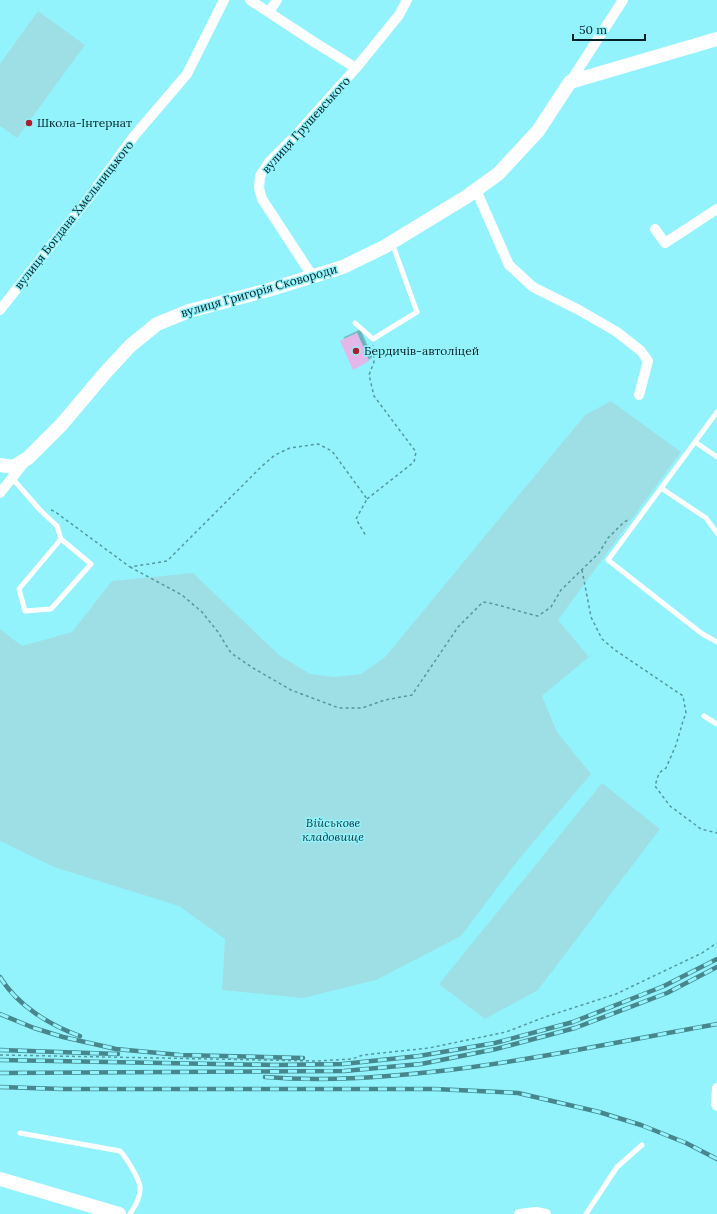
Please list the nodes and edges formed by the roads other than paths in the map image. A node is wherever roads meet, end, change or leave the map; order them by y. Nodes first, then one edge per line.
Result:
1 (224, 0) edge
2 (250, 0) edge
3 (277, 0) edge
4 (407, 0) edge
5 (622, 0) edge
6 (269, 12) junction
7 (717, 39) edge
8 (356, 68) junction
9 (570, 82) junction
10 (476, 190) junction
11 (717, 209) edge
12 (655, 229) dead end
13 (392, 242) junction
14 (313, 277) junction
15 (0, 310) edge
16 (355, 323) dead end
17 (639, 395) dead end
18 (717, 412) edge
19 (695, 442) junction
20 (28, 458) junction
21 (717, 458) edge
22 (0, 465) edge
23 (12, 478) junction
24 (661, 488) junction
25 (0, 493) edge
26 (717, 533) edge
27 (61, 539) junction
28 (717, 642) edge
29 (704, 716) dead end
30 (717, 724) edge
31 (717, 1088) edge
32 (716, 1105) edge
33 (20, 1133) dead end
34 (642, 1145) dead end
35 (0, 1179) edge
36 (119, 1214) edge
37 (130, 1214) edge
38 (519, 1214) edge
39 (546, 1214) edge
40 (586, 1214) edge

1 - 15 street, вулиця Богдана Хмельницького
2 - 6 street
3 - 6 street
4 - 8 street, вулиця Грушевського
5 - 9 street, вулиця Григорія Сковороди
6 - 8 street
7 - 9 main road
8 - 14 street, вулиця Грушевського
9 - 10 main road, вулиця Григорія Сковороди
10 - 13 main road, вулиця Григорія Сковороди
10 - 17 street
11 - 12 street
13 - 14 main road, вулиця Григорія Сковороди
13 - 16 lane
14 - 20 main road, вулиця Григорія Сковороди
18 - 19 lane
19 - 21 lane
19 - 24 lane
20 - 22 main road
20 - 23 street, вулиця Григорія Сковороди
23 - 25 street, вулиця Григорія Сковороди
23 - 27 lane
24 - 26 lane
24 - 28 lane
27 - 27 lane
29 - 30 lane
31 - 32 street
33 - 37 lane
34 - 40 lane
35 - 36 main road
38 - 39 street

